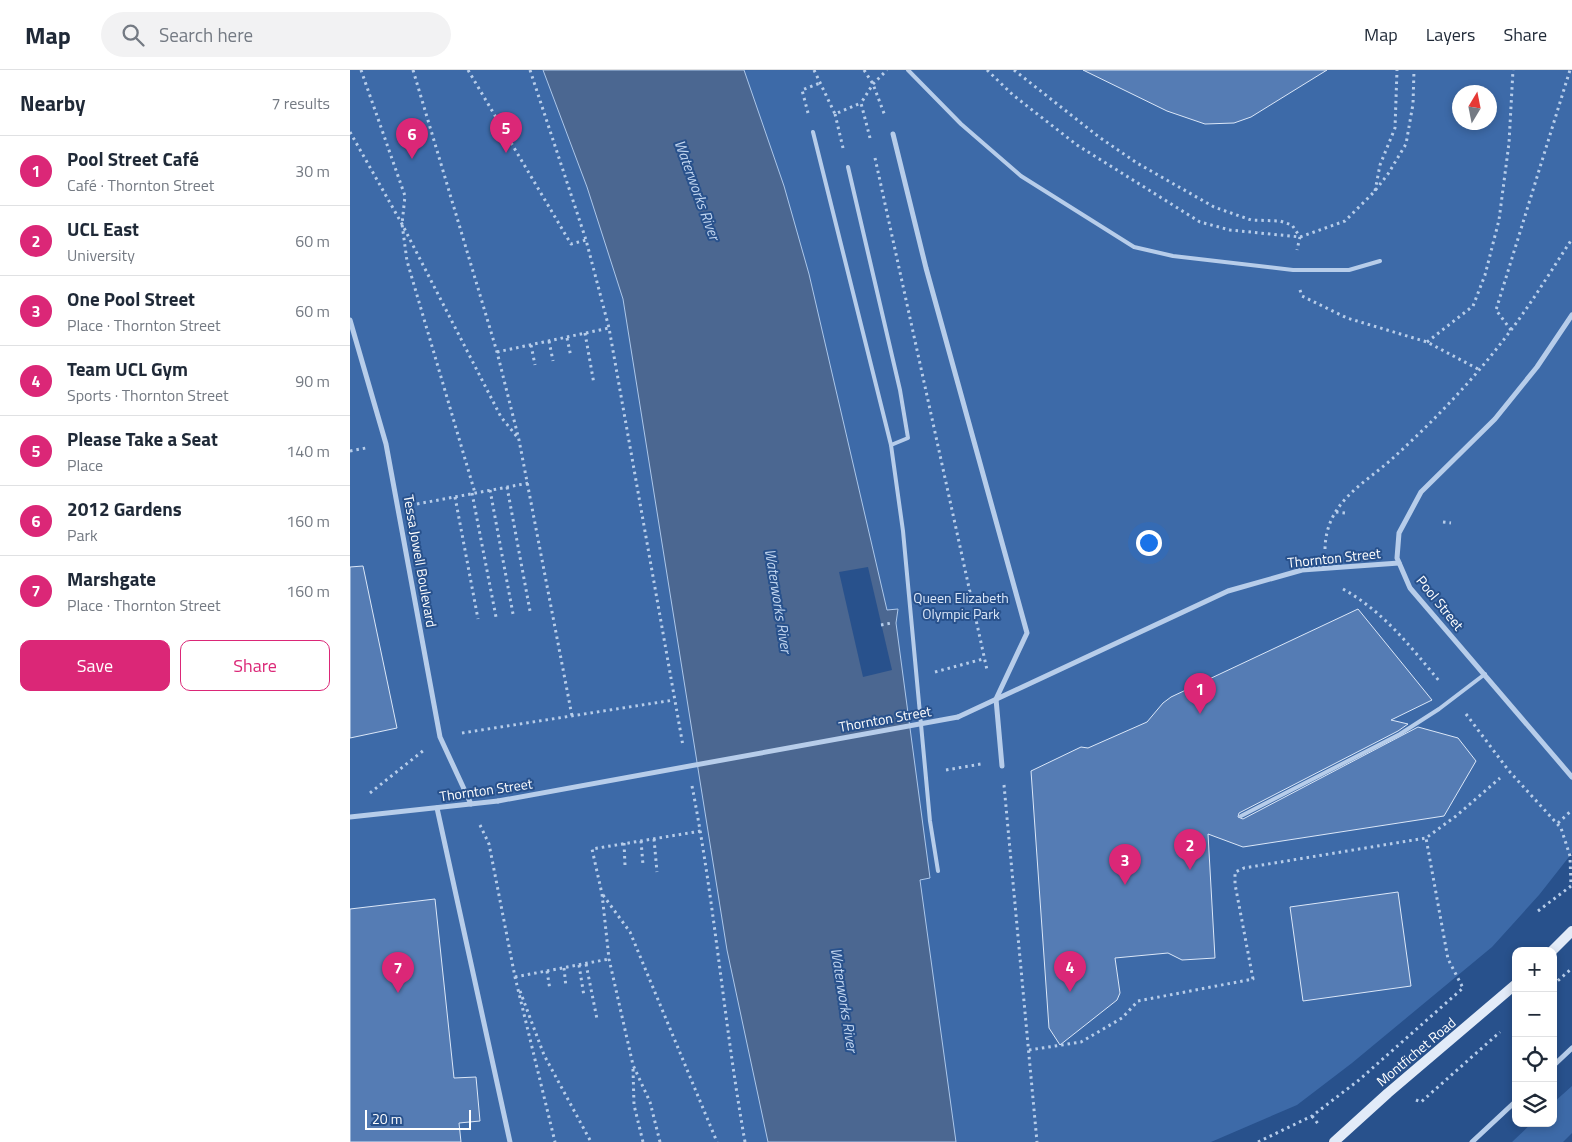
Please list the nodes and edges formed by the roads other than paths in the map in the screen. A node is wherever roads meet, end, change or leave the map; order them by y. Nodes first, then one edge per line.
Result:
1 (908, 70) edge
2 (813, 132) dead end
3 (893, 134) road end
4 (848, 167) road end
5 (1380, 261) dead end
6 (1572, 315) edge
7 (350, 320) edge
8 (891, 445) junction
9 (1399, 563) junction
10 (1485, 674) junction
11 (996, 699) junction
12 (1002, 766) road end
13 (1572, 777) edge
14 (471, 804) junction
15 (438, 808) junction
16 (1241, 816) dead end
17 (350, 817) edge
18 (938, 871) dead end
19 (1572, 932) edge
20 (1556, 947) edge
21 (1512, 987) edge
22 (1572, 1048) edge
23 (1557, 1062) edge
24 (1512, 1105) edge
25 (510, 1142) edge
26 (1334, 1142) edge
27 (1472, 1142) edge

1 - 5 lane
2 - 8 lane
3 - 11 street
4 - 8 lane
6 - 9 street, Pool Street
7 - 14 street, Tessa Jowell Boulevard
8 - 18 lane
9 - 10 street, Pool Street
9 - 11 street, Thornton Street
10 - 13 street, Pool Street
10 - 16 lane
11 - 12 street
11 - 14 street, Thornton Street, bridge
14 - 15 street, Thornton Street
15 - 17 street, Thornton Street
15 - 25 street
19 - 20 street
21 - 26 street, Montfichet Road
22 - 23 street
24 - 27 street

